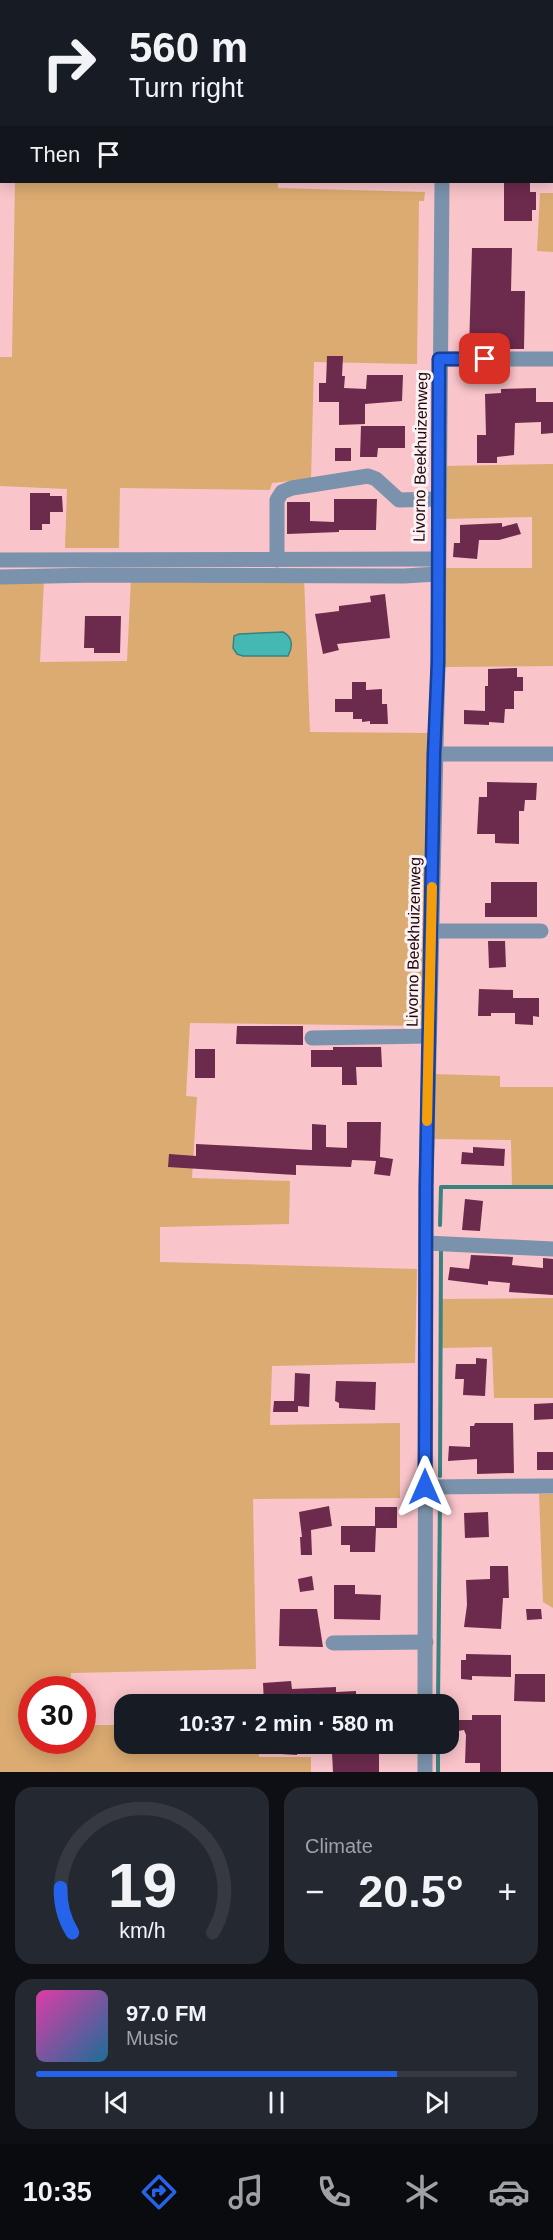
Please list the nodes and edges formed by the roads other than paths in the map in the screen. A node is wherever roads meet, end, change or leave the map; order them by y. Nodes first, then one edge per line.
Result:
1 (442, 183) edge
2 (439, 359) junction
3 (553, 359) edge
4 (438, 499) junction
5 (0, 560) edge
6 (277, 560) junction
7 (437, 567) junction
8 (0, 577) edge
9 (434, 754) junction
10 (553, 754) edge
11 (432, 931) junction
12 (541, 931) dead end
13 (429, 1036) junction
14 (312, 1038) dead end
15 (426, 1243) junction
16 (553, 1249) edge
17 (553, 1486) edge
18 (425, 1487) junction
19 (333, 1642) dead end
20 (426, 1642) junction
21 (425, 1694) edge
22 (425, 1754) edge
23 (425, 1772) edge

1 - 2 street, Livorno Beekhuizenweg
2 - 3 street
2 - 4 street, Livorno Beekhuizenweg
4 - 6 street
4 - 7 street, Livorno Beekhuizenweg
5 - 6 street
6 - 7 street
7 - 8 street
7 - 9 street, Livorno Beekhuizenweg
9 - 10 street
9 - 11 street, Livorno Beekhuizenweg
11 - 12 street
11 - 13 street, Livorno Beekhuizenweg
13 - 14 street
13 - 15 street, Livorno Beekhuizenweg
15 - 16 street
15 - 18 street, Livorno Beekhuizenweg
17 - 18 street
18 - 20 street, Livorno Beekhuizenweg
19 - 20 street
20 - 21 street, Livorno Beekhuizenweg
22 - 23 street

